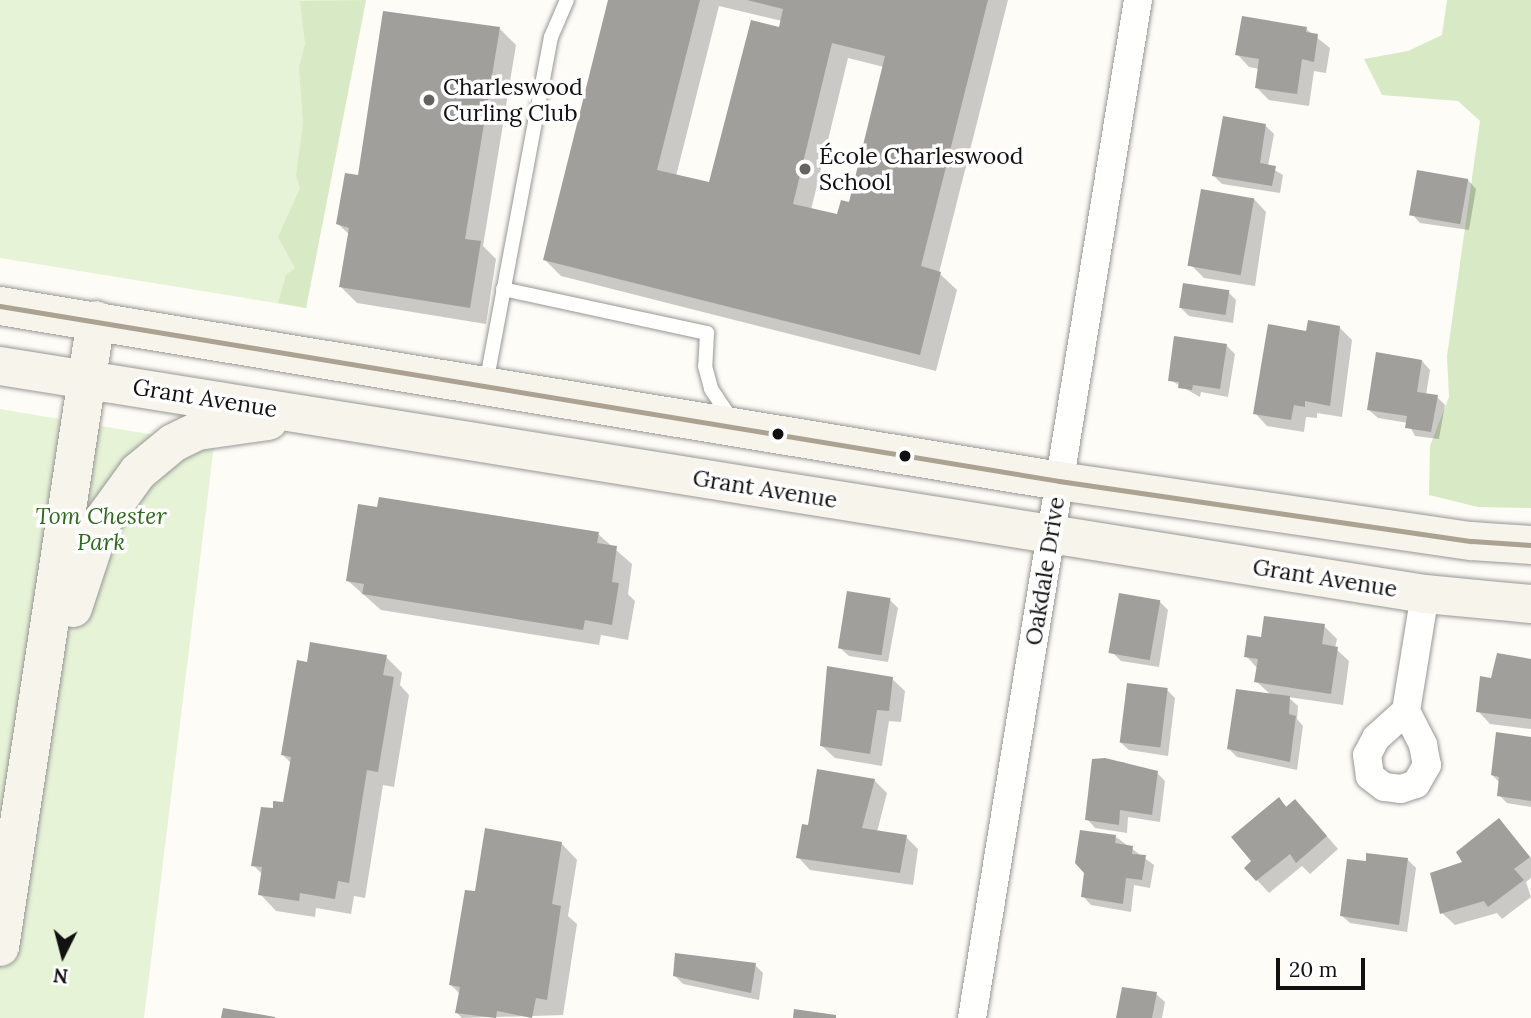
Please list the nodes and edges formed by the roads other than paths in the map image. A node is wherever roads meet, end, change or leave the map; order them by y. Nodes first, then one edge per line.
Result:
1 (567, 0) edge
2 (1138, 0) edge
3 (503, 289) junction
4 (7, 307) edge
5 (96, 320) junction
6 (2, 375) edge
7 (87, 379) junction
8 (486, 384) junction
9 (326, 418) junction
10 (736, 426) junction
11 (1059, 481) junction
12 (1051, 536) junction
13 (1531, 545) edge
14 (1425, 594) junction
15 (1531, 604) edge
16 (40, 705) junction
17 (1406, 711) dead end
18 (0, 947) edge
19 (972, 1018) edge

1 - 3 lane
2 - 11 street, Oakdale Drive
3 - 8 lane
3 - 10 lane
4 - 5 main road
4 - 6 main road
5 - 7 main road
5 - 8 main road
6 - 7 main road, Grant Avenue
7 - 9 main road, Grant Avenue
7 - 16 main road
8 - 10 main road
9 - 12 main road, Grant Avenue
9 - 16 main road
10 - 11 main road
11 - 12 street, Oakdale Drive
11 - 13 main road
12 - 14 main road, Grant Avenue
12 - 19 street, Oakdale Drive
14 - 15 main road, Grant Avenue
14 - 17 street
16 - 18 main road

